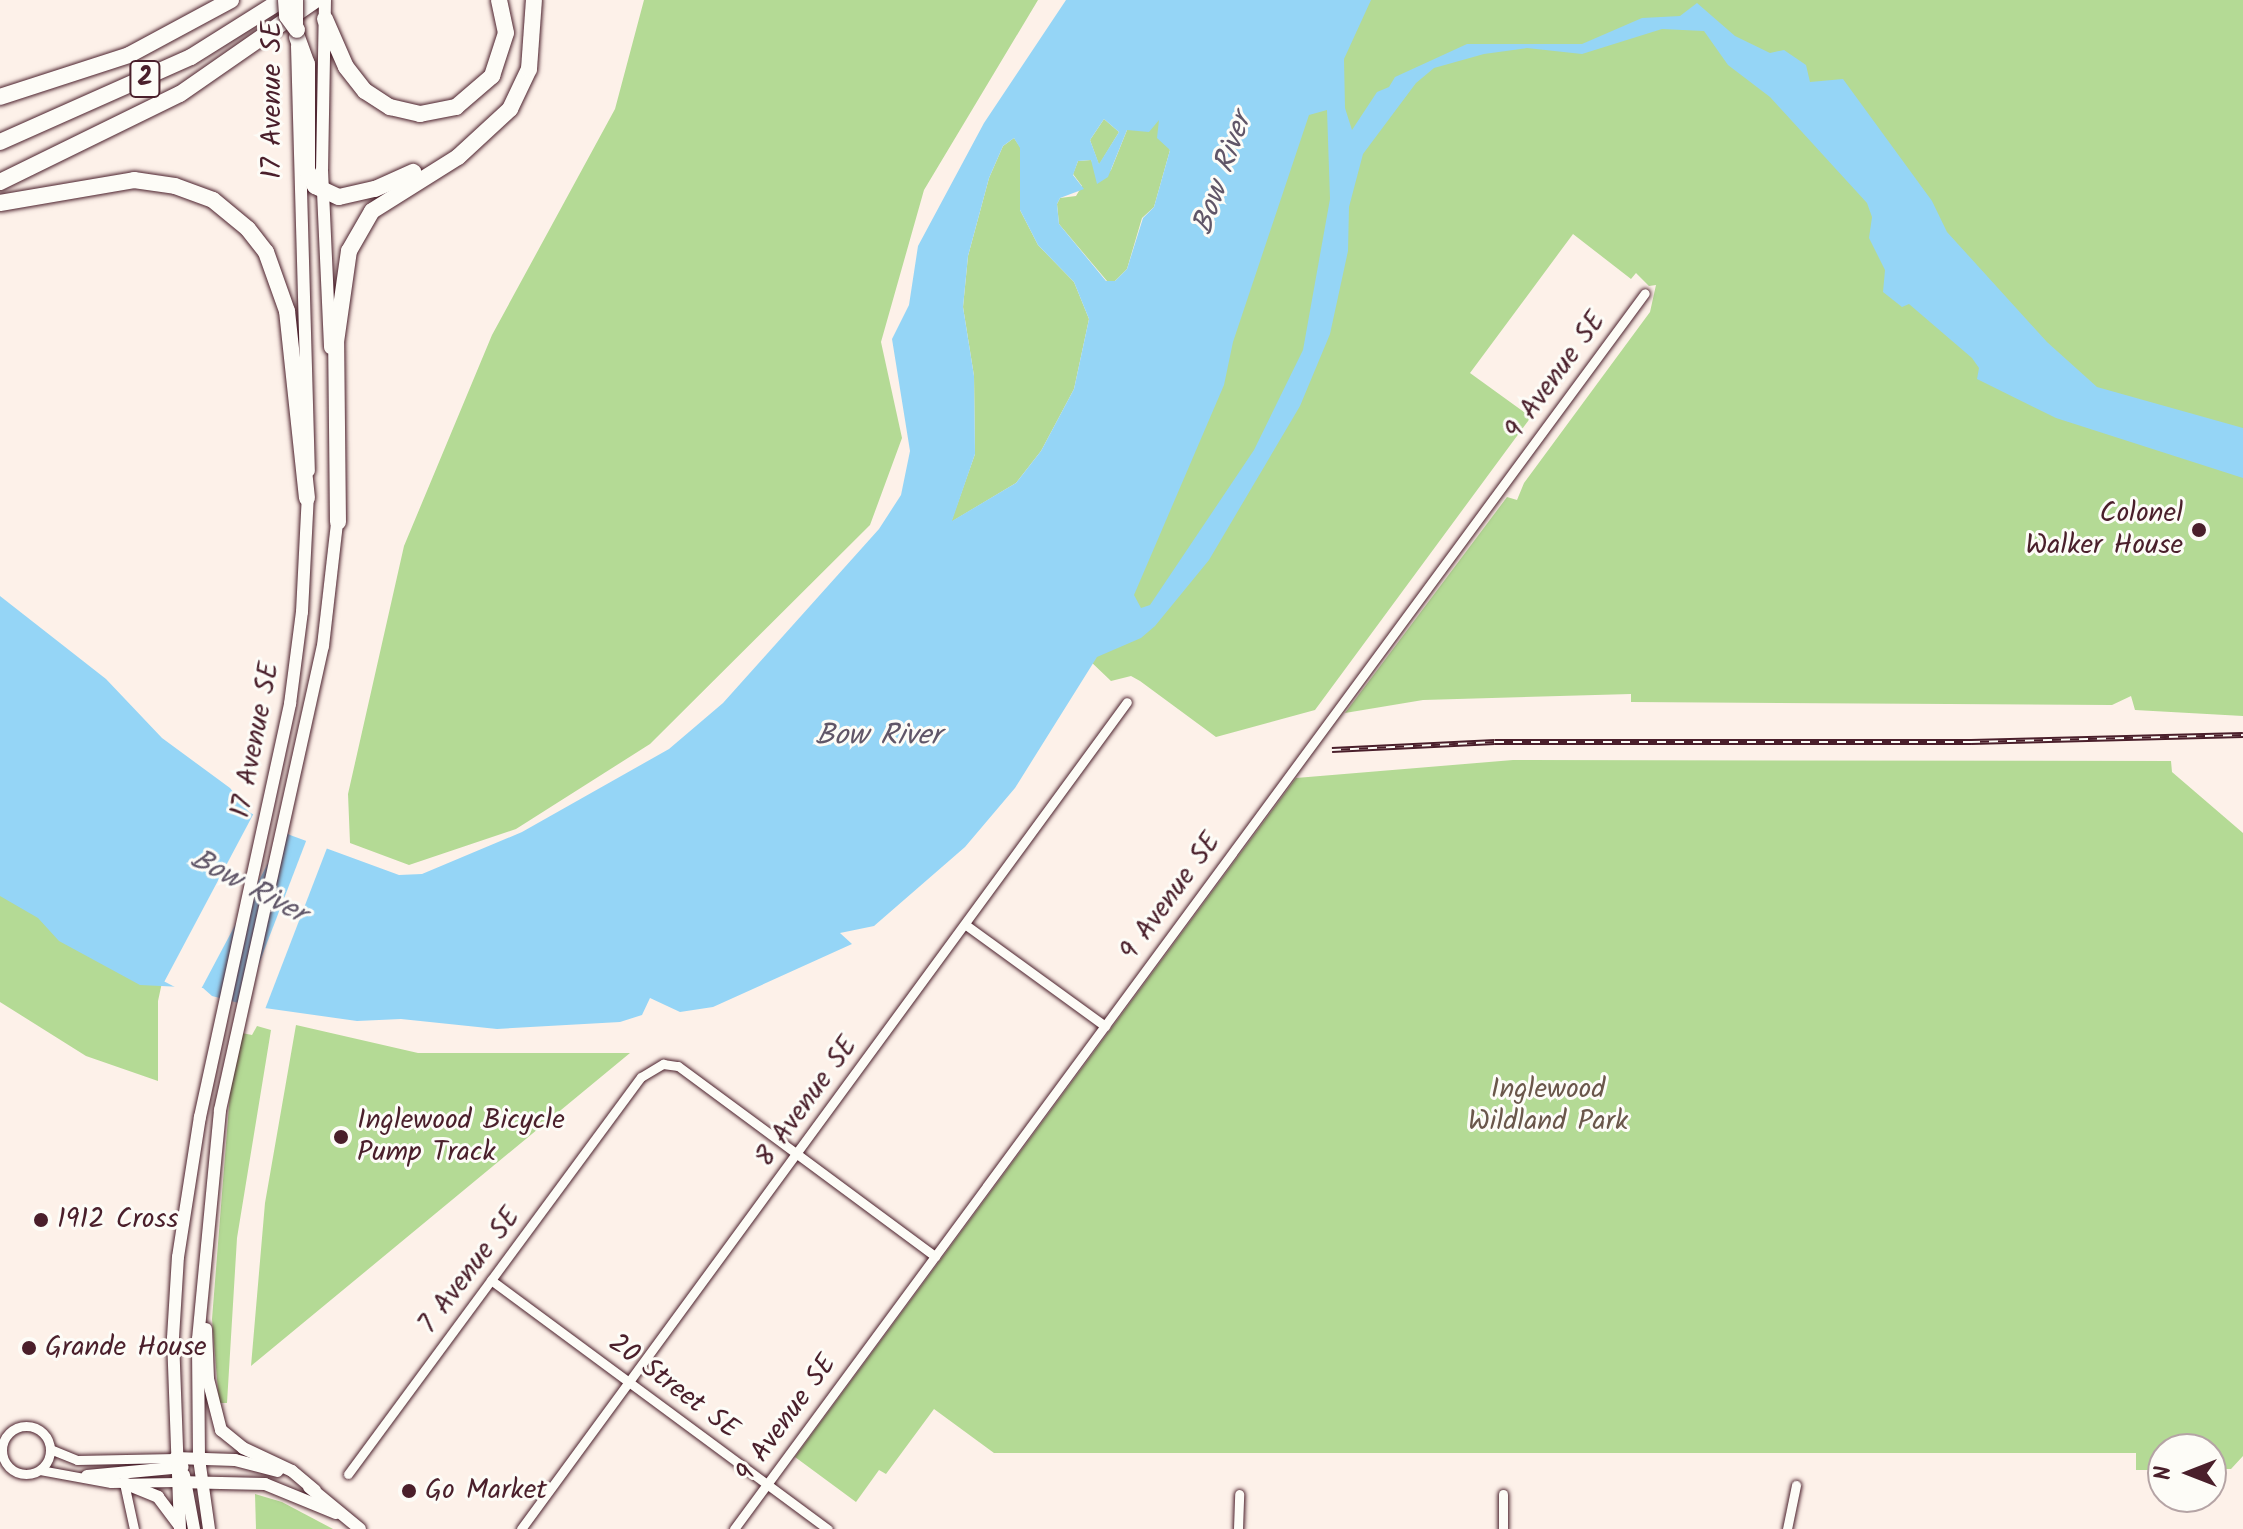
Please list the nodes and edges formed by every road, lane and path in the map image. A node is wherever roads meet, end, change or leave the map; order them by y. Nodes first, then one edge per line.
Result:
1 (231, 0) edge
2 (284, 0) edge
3 (297, 0) edge
4 (315, 0) edge
5 (325, 0) edge
6 (499, 0) edge
7 (534, 0) edge
8 (325, 19) junction
9 (297, 34) junction
10 (0, 97) edge
11 (486, 134) junction
12 (0, 142) edge
13 (0, 182) edge
14 (323, 194) junction
15 (0, 203) edge
16 (1645, 293) dead end
17 (307, 498) junction
18 (338, 522) junction
19 (1127, 702) dead end
20 (966, 925) junction
21 (1105, 1026) junction
22 (796, 1153) junction
23 (935, 1256) junction
24 (204, 1274) junction
25 (491, 1280) junction
26 (629, 1382) junction
27 (2, 1441) edge
28 (50, 1449) junction
29 (199, 1459) junction
30 (0, 1465) edge
31 (13, 1470) junction
32 (40, 1470) junction
33 (179, 1472) junction
34 (348, 1474) dead end
35 (87, 1476) junction
36 (124, 1483) junction
37 (203, 1483) junction
38 (767, 1483) junction
39 (1796, 1485) dead end
40 (315, 1490) junction
41 (1239, 1494) dead end
42 (1503, 1494) dead end
43 (342, 1516) junction
44 (180, 1528) edge
45 (134, 1529) edge
46 (194, 1529) edge
47 (209, 1529) edge
48 (360, 1529) edge
49 (521, 1529) edge
50 (734, 1529) edge
51 (828, 1529) edge
52 (1238, 1529) edge
53 (1503, 1529) edge
54 (1787, 1529) edge

1 - 10 highway, 2
2 - 9 highway, bridge
2 - 12 highway, 2
3 - 9 main road, 17 Avenue SE, bridge
4 - 13 highway
5 - 8 main road, 17 Avenue SE
6 - 8 highway
7 - 11 highway
8 - 14 main road, 17 Avenue SE
9 - 14 highway
9 - 17 main road, 17 Avenue SE
11 - 14 highway
11 - 18 highway
14 - 18 main road, 17 Avenue SE
15 - 17 highway
16 - 21 street, 9 Avenue SE
17 - 33 main road, 17 Avenue SE
18 - 24 main road, 17 Avenue SE
19 - 20 street, 8 Avenue SE
20 - 21 street
20 - 22 street, 8 Avenue SE
21 - 23 street, 9 Avenue SE
22 - 23 street
22 - 25 street, 7 Avenue SE
22 - 26 street, 8 Avenue SE
23 - 38 street, 9 Avenue SE
24 - 29 main road, 17 Avenue SE
24 - 40 main road
25 - 26 street, 20 Street SE
25 - 34 street, 7 Avenue SE
26 - 38 street, 20 Street SE
26 - 49 street, 8 Avenue SE
27 - 28 street
27 - 31 street
28 - 32 street
28 - 33 street
29 - 33 main road
29 - 37 main road, 17 Avenue SE
29 - 40 main road
30 - 31 street
31 - 32 street
32 - 35 street
33 - 35 main road
33 - 36 street
33 - 37 main road
33 - 44 main road
33 - 46 main road
35 - 36 street
36 - 44 main road
36 - 45 street
37 - 43 main road
37 - 47 main road, 17 Avenue SE
38 - 50 street, 9 Avenue SE
38 - 51 street, 20 Street SE
39 - 54 street
40 - 43 main road
41 - 52 street
42 - 53 street
43 - 48 main road

